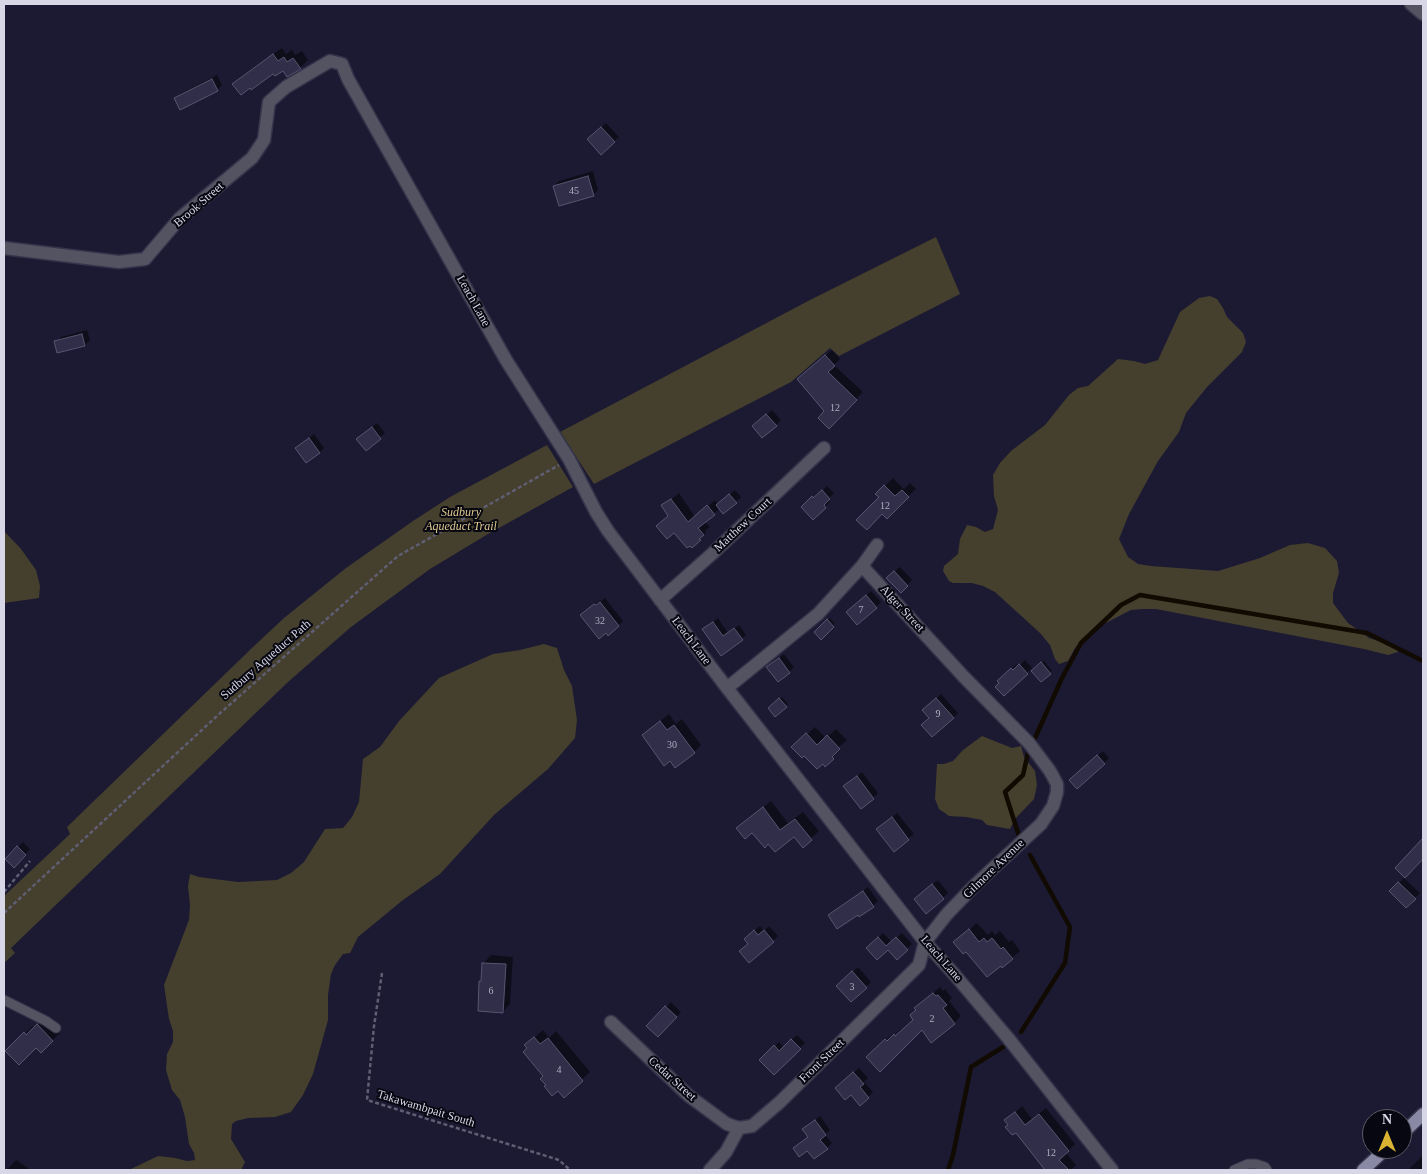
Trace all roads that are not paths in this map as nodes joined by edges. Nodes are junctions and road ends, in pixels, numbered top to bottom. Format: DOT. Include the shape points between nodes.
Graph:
graph roads {
  1 [pos="1411,4"];
  2 [pos="1423,14"];
  3 [pos="342,64"];
  4 [pos="4,248"];
  5 [pos="824,448"];
  6 [pos="877,545"];
  7 [pos="862,566"];
  8 [pos="660,600"];
  9 [pos="727,688"];
  10 [pos="1057,792"];
  11 [pos="925,942"];
  12 [pos="4,1000"];
  13 [pos="611,1022"];
  14 [pos="56,1028"];
  15 [pos="1423,1114"];
  16 [pos="1412,1124"];
  17 [pos="739,1128"];
  18 [pos="1375,1159"];
  19 [pos="710,1170"];
  20 [pos="1112,1170"];
  21 [pos="1234,1170"];
  22 [pos="1267,1170"];
  23 [pos="1363,1170"];
  1 -- 2 [label="street"];
  3 -- 4 [label="street, Brook Street" via="330,61 286,87 268,102 264,140 252,158 180,218 145,259 119,262"];
  3 -- 8 [label="street, Leach Lane" via="506,360 569,459 601,521"];
  5 -- 8 [label="street, Matthew Court"];
  6 -- 7 [label="street"];
  7 -- 9 [label="street" via="818,614"];
  7 -- 10 [label="street, Alger Street" via="1029,743 1050,771 1057,784"];
  8 -- 9 [label="street, Leach Lane"];
  9 -- 11 [label="street, Leach Lane"];
  10 -- 11 [label="street, Gilmore Avenue" via="1053,806 1041,824 970,890"];
  11 -- 17 [label="street, Front Street" via="919,965 881,1003 780,1102 752,1126"];
  11 -- 20 [label="street, Leach Lane" via="1008,1038"];
  12 -- 14 [label="lane"];
  13 -- 17 [label="street, Cedar Street" via="690,1096 727,1124"];
  15 -- 16 [label="main road"];
  17 -- 19 [label="street" via="726,1152"];
  18 -- 23 [label="main road"];
  21 -- 22 [label="lane" via="1256,1164"];
}
